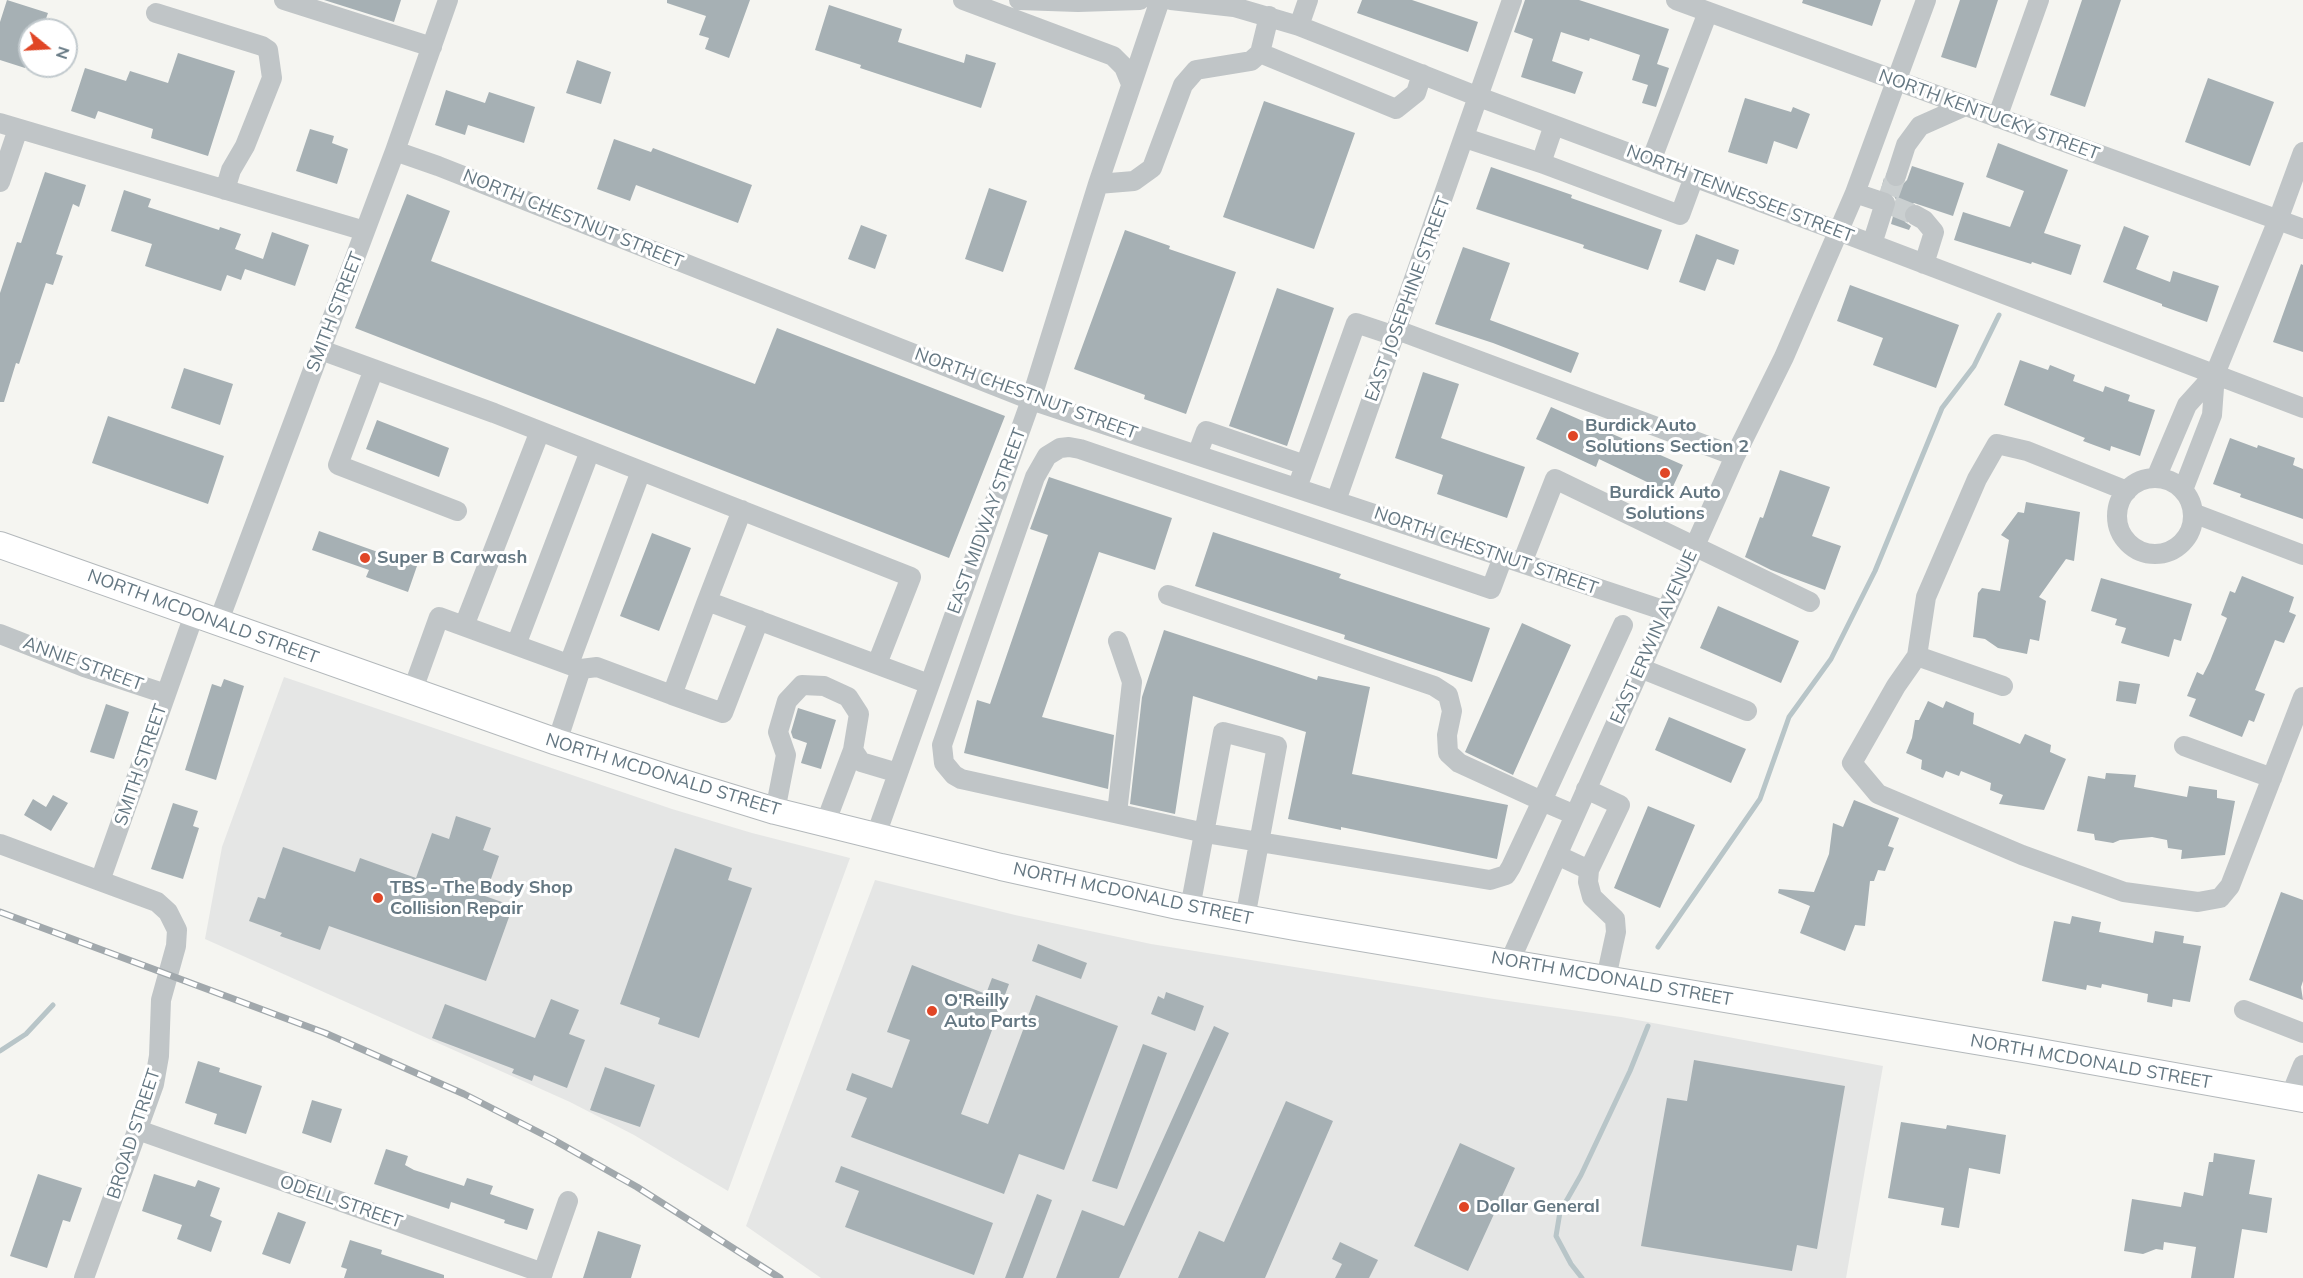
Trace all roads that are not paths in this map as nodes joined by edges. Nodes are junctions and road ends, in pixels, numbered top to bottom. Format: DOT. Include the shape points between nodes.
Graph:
graph roads {
  1 [pos="284,0"];
  2 [pos="448,0"];
  3 [pos="963,0"];
  4 [pos="1019,0"];
  5 [pos="1140,0"];
  6 [pos="1160,0"];
  7 [pos="1171,0"];
  8 [pos="1308,0"];
  9 [pos="1512,0"];
  10 [pos="1676,0"];
  11 [pos="1926,0"];
  12 [pos="2039,0"];
  13 [pos="1708,12"];
  14 [pos="156,13"];
  15 [pos="1269,16"];
  16 [pos="1299,26"];
  17 [pos="432,47"];
  18 [pos="1260,53"];
  19 [pos="1422,74"];
  20 [pos="1897,81"];
  21 [pos="1131,84"];
  22 [pos="1479,97"];
  23 [pos="1965,106"];
  24 [pos="1997,118"];
  25 [pos="1554,124"];
  26 [pos="9,126"];
  27 [pos="1877,135"];
  28 [pos="1465,138"];
  29 [pos="1906,145"];
  30 [pos="396,152"];
  31 [pos="2303,152"];
  32 [pos="1651,160"];
  33 [pos="1541,164"];
  34 [pos="1896,176"];
  35 [pos="1694,177"];
  36 [pos="0,182"];
  37 [pos="1098,184"];
  38 [pos="225,190"];
  39 [pos="1855,193"];
  40 [pos="1914,215"];
  41 [pos="2278,220"];
  42 [pos="2303,229"];
  43 [pos="365,231"];
  44 [pos="1839,231"];
  45 [pos="1872,244"];
  46 [pos="1924,264"];
  47 [pos="1396,333"];
  48 [pos="321,350"];
  49 [pos="374,369"];
  50 [pos="2215,374"];
  51 [pos="1031,400"];
  52 [pos="2303,408"];
  53 [pos="1094,420"];
  54 [pos="540,431"];
  55 [pos="590,451"];
  56 [pos="1084,451"];
  57 [pos="1263,451"];
  58 [pos="1197,455"];
  59 [pos="1735,456"];
  60 [pos="1305,465"];
  61 [pos="641,471"];
  62 [pos="1256,475"];
  63 [pos="2156,478"];
  64 [pos="1297,488"];
  65 [pos="2183,490"];
  66 [pos="2127,491"];
  67 [pos="1336,501"];
  68 [pos="742,510"];
  69 [pos="457,511"];
  70 [pos="2193,513"];
  71 [pos="0,545"];
  72 [pos="1695,548"];
  73 [pos="2303,555"];
  74 [pos="1503,557"];
  75 [pos="1522,563"];
  76 [pos="1168,595"];
  77 [pos="707,601"];
  78 [pos="1810,602"];
  79 [pos="1666,612"];
  80 [pos="194,615"];
  81 [pos="759,620"];
  82 [pos="218,623"];
  83 [pos="1623,625"];
  84 [pos="464,626"];
  85 [pos="0,634"];
  86 [pos="1118,641"];
  87 [pos="516,645"];
  88 [pos="1917,656"];
  89 [pos="877,664"];
  90 [pos="575,667"];
  91 [pos="1603,669"];
  92 [pos="1637,675"];
  93 [pos="929,684"];
  94 [pos="2003,686"];
  95 [pos="412,692"];
  96 [pos="166,694"];
  97 [pos="672,695"];
  98 [pos="2303,697"];
  99 [pos="1747,711"];
  100 [pos="557,742"];
  101 [pos="2184,746"];
  102 [pos="853,750"];
  103 [pos="898,773"];
  104 [pos="2272,778"];
  105 [pos="1586,789"];
  106 [pos="1542,801"];
  107 [pos="775,811"];
  108 [pos="1117,813"];
  109 [pos="1575,815"];
  110 [pos="825,824"];
  111 [pos="1205,833"];
  112 [pos="876,836"];
  113 [pos="1259,843"];
  114 [pos="0,844"];
  115 [pos="1557,855"];
  116 [pos="1589,870"];
  117 [pos="100,881"];
  118 [pos="1190,908"];
  119 [pos="1245,918"];
  120 [pos="1510,962"];
  121 [pos="1606,978"];
  122 [pos="2244,1010"];
  123 [pos="2303,1033"];
  124 [pos="2303,1065"];
  125 [pos="2297,1098"];
  126 [pos="138,1131"];
  127 [pos="568,1201"];
  128 [pos="542,1275"];
  129 [pos="84,1278"];
  1 -- 17 [label="street"];
  2 -- 17 [label="street, SMITH STREET"];
  3 -- 21 [label="street" via="1113,56 1124,67"];
  4 -- 5 [label="street"];
  6 -- 21 [label="street, EAST MIDWAY STREET"];
  7 -- 15 [label="street, NORTH TENNESSEE STREET" via="1234,7"];
  8 -- 16 [label="street"];
  9 -- 22 [label="street, EAST JOSEPHINE STREET"];
  10 -- 13 [label="street, NORTH KENTUCKY STREET"];
  11 -- 20 [label="street, EAST ERWIN AVENUE"];
  12 -- 24 [label="street"];
  13 -- 20 [label="street, NORTH KENTUCKY STREET"];
  13 -- 32 [label="street"];
  14 -- 38 [label="street" via="268,50 272,78"];
  15 -- 16 [label="street, NORTH TENNESSEE STREET"];
  15 -- 18 [label="street"];
  16 -- 19 [label="street, NORTH TENNESSEE STREET"];
  17 -- 30 [label="street, SMITH STREET"];
  18 -- 19 [label="street" via="1396,109 1416,93"];
  18 -- 37 [label="street" via="1251,61 1196,70 1183,86 1152,168 1134,181"];
  19 -- 22 [label="street, NORTH TENNESSEE STREET"];
  20 -- 23 [label="street, NORTH KENTUCKY STREET"];
  20 -- 27 [label="street, EAST ERWIN AVENUE"];
  21 -- 37 [label="street, EAST MIDWAY STREET"];
  22 -- 25 [label="street, NORTH TENNESSEE STREET"];
  22 -- 28 [label="street, EAST JOSEPHINE STREET"];
  23 -- 24 [label="street, NORTH KENTUCKY STREET"];
  23 -- 29 [label="street" via="1920,126"];
  24 -- 41 [label="street, NORTH KENTUCKY STREET"];
  25 -- 32 [label="street, NORTH TENNESSEE STREET"];
  25 -- 33 [label="street"];
  26 -- 36 [label="street"];
  26 -- 38 [label="street"];
  27 -- 29 [label="street"];
  27 -- 39 [label="street, EAST ERWIN AVENUE"];
  28 -- 33 [label="street"];
  28 -- 47 [label="street, EAST JOSEPHINE STREET"];
  29 -- 34 [label="street"];
  30 -- 43 [label="street, SMITH STREET"];
  30 -- 51 [label="street, NORTH CHESTNUT STREET"];
  31 -- 41 [label="street"];
  32 -- 35 [label="street, NORTH TENNESSEE STREET"];
  33 -- 35 [label="street" via="1680,215"];
  35 -- 44 [label="street, NORTH TENNESSEE STREET"];
  37 -- 51 [label="street, EAST MIDWAY STREET"];
  38 -- 43 [label="street"];
  39 -- 44 [label="street, EAST ERWIN AVENUE"];
  39 -- 45 [label="street" via="1889,202"];
  40 -- 46 [label="street" via="1934,232"];
  41 -- 42 [label="street, NORTH KENTUCKY STREET"];
  41 -- 50 [label="street"];
  43 -- 48 [label="street, SMITH STREET"];
  44 -- 45 [label="street, NORTH TENNESSEE STREET"];
  44 -- 59 [label="street, EAST ERWIN AVENUE"];
  45 -- 46 [label="street, NORTH TENNESSEE STREET"];
  46 -- 50 [label="street, NORTH TENNESSEE STREET"];
  47 -- 59 [label="street"];
  47 -- 60 [label="street" via="1356,323"];
  47 -- 67 [label="street, EAST JOSEPHINE STREET"];
  48 -- 49 [label="street"];
  48 -- 82 [label="street, SMITH STREET"];
  49 -- 54 [label="street"];
  49 -- 69 [label="street" via="338,465"];
  50 -- 52 [label="street, NORTH TENNESSEE STREET"];
  50 -- 63 [label="street" via="2187,405"];
  50 -- 65 [label="street" via="2212,415"];
  51 -- 53 [label="street, NORTH CHESTNUT STREET"];
  51 -- 93 [label="street, EAST MIDWAY STREET"];
  53 -- 56 [label="street"];
  53 -- 58 [label="street, NORTH CHESTNUT STREET"];
  54 -- 55 [label="street"];
  54 -- 84 [label="street"];
  55 -- 61 [label="street"];
  55 -- 87 [label="street"];
  56 -- 74 [label="street" via="1491,589"];
  56 -- 108 [label="street" via="1060,448 1041,464 942,745 945,763 961,779"];
  57 -- 58 [label="street" via="1206,431"];
  57 -- 60 [label="street"];
  57 -- 62 [label="street"];
  58 -- 62 [label="street, NORTH CHESTNUT STREET"];
  59 -- 72 [label="street, EAST ERWIN AVENUE"];
  60 -- 64 [label="street"];
  61 -- 68 [label="street"];
  61 -- 90 [label="street"];
  62 -- 64 [label="street, NORTH CHESTNUT STREET"];
  63 -- 65 [label="street"];
  63 -- 66 [label="street" via="2135,484"];
  64 -- 67 [label="street, NORTH CHESTNUT STREET"];
  65 -- 70 [label="street"];
  66 -- 70 [label="street" via="2120,502 2118,527 2128,543 2143,553 2168,553 2179,546 2187,537"];
  66 -- 88 [label="street" via="2027,451 1997,444 1977,479 1926,597"];
  67 -- 74 [label="street, NORTH CHESTNUT STREET"];
  68 -- 77 [label="street"];
  68 -- 89 [label="street" via="911,577"];
  70 -- 73 [label="street"];
  71 -- 80 [label="main road, NORTH MCDONALD STREET"];
  72 -- 75 [label="street" via="1555,479"];
  72 -- 78 [label="street"];
  72 -- 79 [label="street, EAST ERWIN AVENUE"];
  74 -- 75 [label="street, NORTH CHESTNUT STREET"];
  75 -- 79 [label="street, NORTH CHESTNUT STREET"];
  76 -- 106 [label="street" via="1434,686 1448,695 1451,703 1448,753 1459,763"];
  77 -- 81 [label="street"];
  77 -- 97 [label="street"];
  79 -- 92 [label="street, EAST ERWIN AVENUE"];
  80 -- 82 [label="main road, NORTH MCDONALD STREET"];
  80 -- 96 [label="street, SMITH STREET"];
  81 -- 89 [label="street"];
  81 -- 97 [label="street" via="723,713"];
  82 -- 95 [label="main road, NORTH MCDONALD STREET"];
  83 -- 91 [label="street"];
  84 -- 87 [label="street"];
  84 -- 95 [label="street" via="439,617"];
  85 -- 96 [label="street, ANNIE STREET"];
  86 -- 108 [label="street" via="1132,682"];
  87 -- 90 [label="street"];
  88 -- 94 [label="street"];
  88 -- 104 [label="street" via="1852,763 1878,794 2022,855 2124,892 2198,902 2220,898 2230,886"];
  89 -- 93 [label="street"];
  90 -- 97 [label="street" via="597,667"];
  90 -- 100 [label="street"];
  91 -- 92 [label="street"];
  91 -- 106 [label="street"];
  92 -- 99 [label="street"];
  92 -- 105 [label="street, EAST ERWIN AVENUE"];
  93 -- 103 [label="street, EAST MIDWAY STREET"];
  95 -- 100 [label="main road, NORTH MCDONALD STREET"];
  96 -- 117 [label="street, SMITH STREET"];
  98 -- 104 [label="street"];
  100 -- 107 [label="main road, NORTH MCDONALD STREET"];
  101 -- 104 [label="street"];
  102 -- 103 [label="street" via="861,762"];
  102 -- 107 [label="street" via="859,714 848,697 824,686 802,685 787,701 778,732 786,755"];
  102 -- 110 [label="street"];
  103 -- 112 [label="street, EAST MIDWAY STREET"];
  105 -- 109 [label="street, EAST ERWIN AVENUE"];
  105 -- 116 [label="street" via="1620,805"];
  106 -- 109 [label="street"];
  106 -- 113 [label="street" via="1506,875 1490,880"];
  107 -- 110 [label="main road, NORTH MCDONALD STREET"];
  108 -- 111 [label="street"];
  109 -- 115 [label="street, EAST ERWIN AVENUE"];
  110 -- 112 [label="main road, NORTH MCDONALD STREET"];
  111 -- 113 [label="street"];
  111 -- 113 [label="street" via="1223,732 1277,746"];
  111 -- 118 [label="street"];
  112 -- 118 [label="main road, NORTH MCDONALD STREET"];
  113 -- 119 [label="street"];
  114 -- 117 [label="street, BROAD STREET"];
  115 -- 116 [label="street"];
  115 -- 120 [label="street, EAST ERWIN AVENUE"];
  116 -- 121 [label="street" via="1592,897 1615,919"];
  117 -- 126 [label="street, BROAD STREET" via="164,907 176,925 177,938 161,1000 156,1076"];
  118 -- 119 [label="main road, NORTH MCDONALD STREET"];
  119 -- 120 [label="main road, NORTH MCDONALD STREET"];
  120 -- 121 [label="main road, NORTH MCDONALD STREET"];
  121 -- 125 [label="main road, NORTH MCDONALD STREET"];
  122 -- 123 [label="street"];
  124 -- 125 [label="street"];
  126 -- 128 [label="street, ODELL STREET"];
  126 -- 129 [label="street, BROAD STREET"];
  127 -- 128 [label="street"];
}
